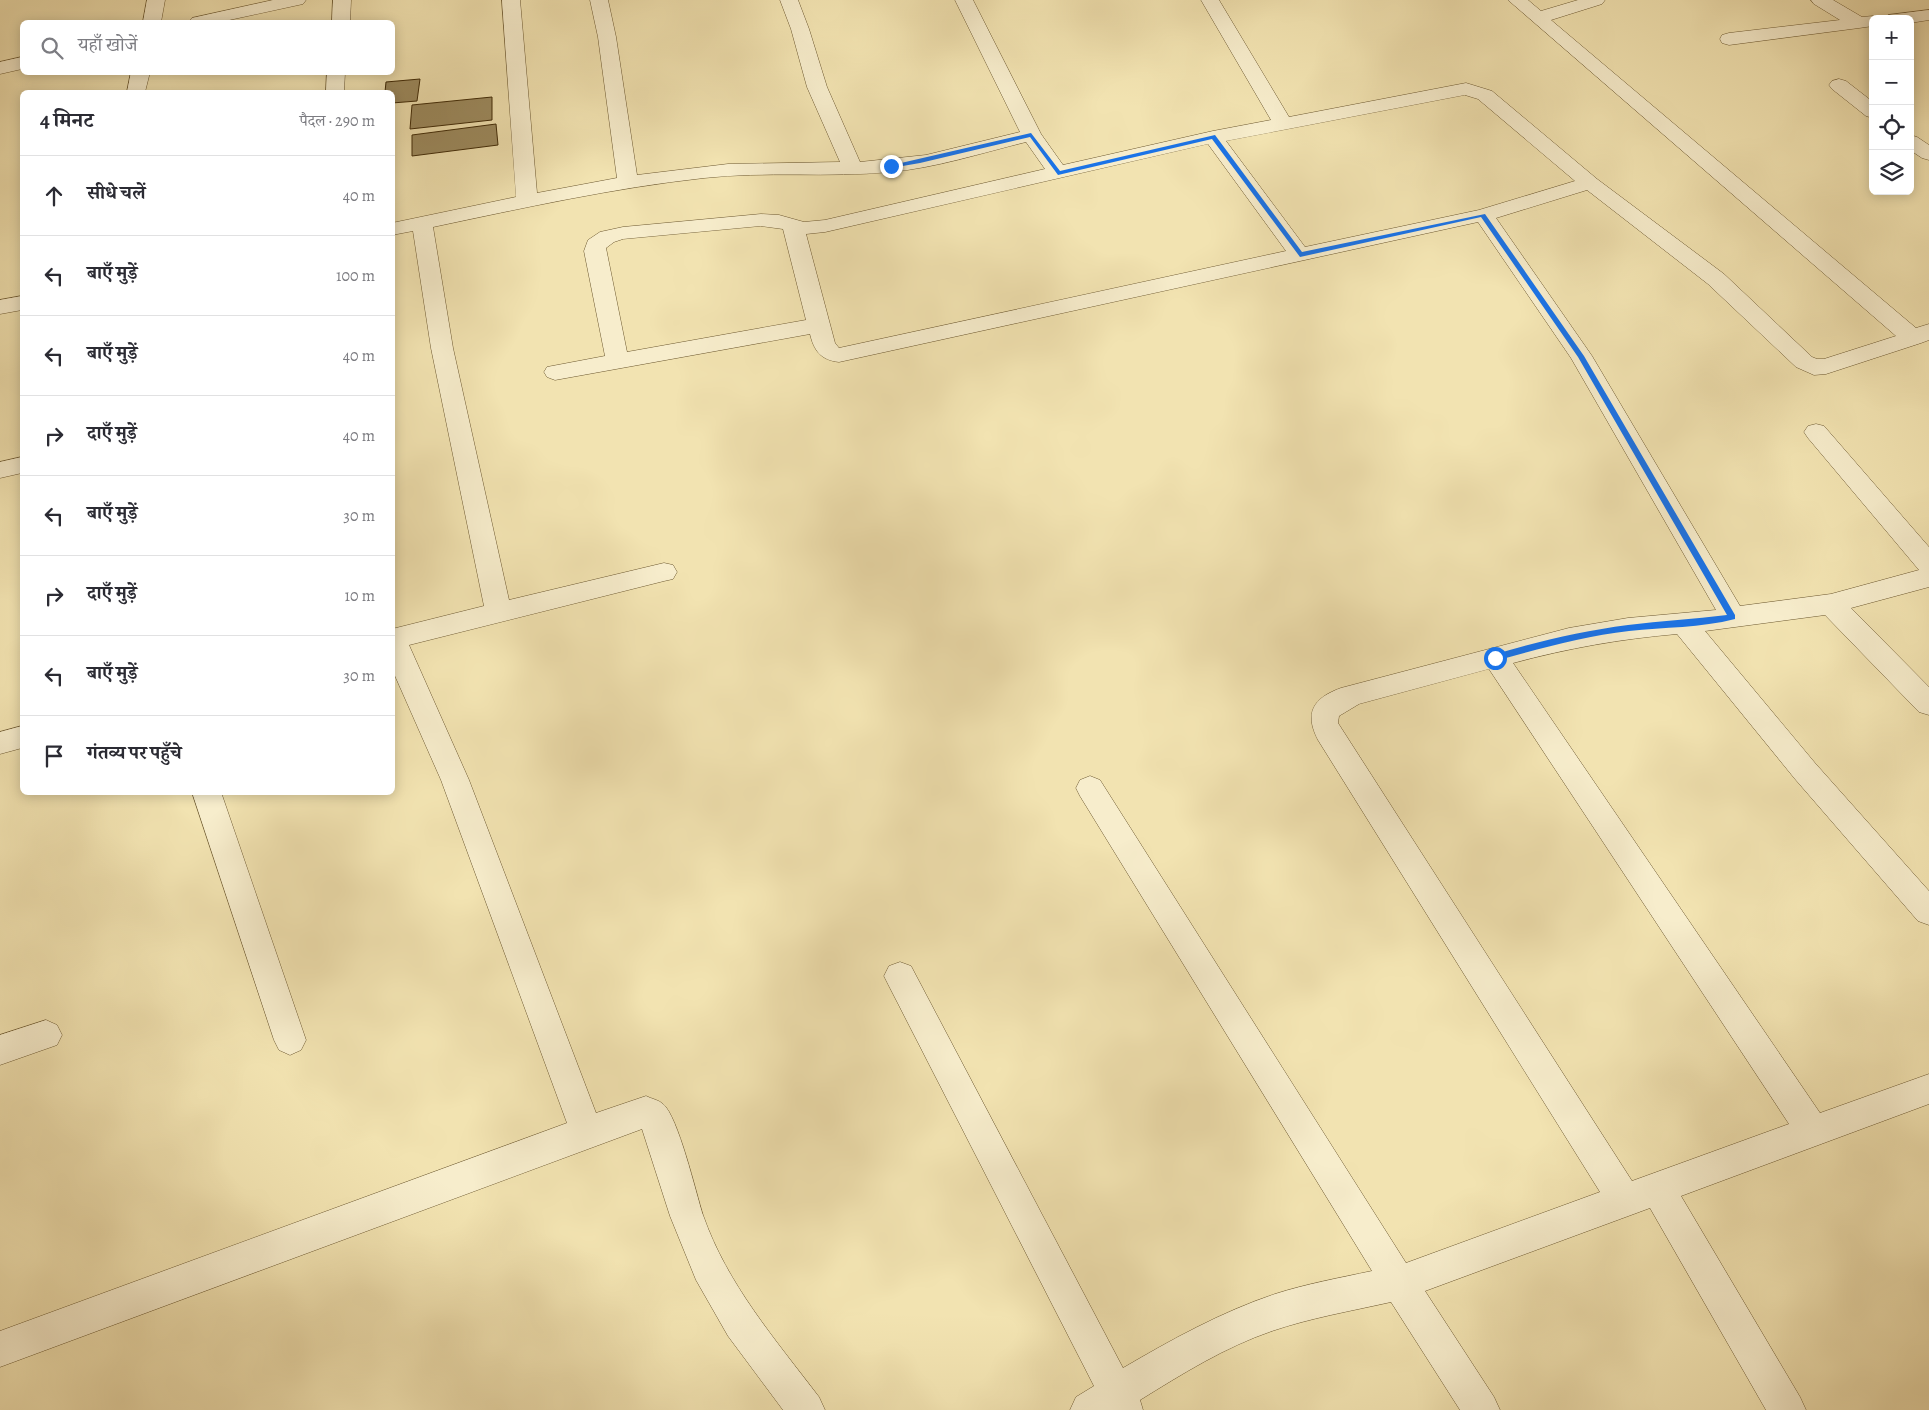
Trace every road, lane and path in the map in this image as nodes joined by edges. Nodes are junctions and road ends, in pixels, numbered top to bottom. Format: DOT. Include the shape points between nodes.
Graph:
graph roads {
  1 [pos="156,0"];
  2 [pos="297,0"];
  3 [pos="342,0"];
  4 [pos="511,0"];
  5 [pos="599,0"];
  6 [pos="789,0"];
  7 [pos="964,0"];
  8 [pos="1210,0"];
  9 [pos="1517,0"];
  10 [pos="1596,0"];
  11 [pos="1820,0"];
  12 [pos="1929,15"];
  13 [pos="1914,17"];
  14 [pos="1539,18"];
  15 [pos="152,20"];
  16 [pos="207,20"];
  17 [pos="340,20"];
  18 [pos="1866,22"];
  19 [pos="1729,39"];
  20 [pos="20,63"];
  21 [pos="0,68"];
  22 [pos="140,75"];
  23 [pos="336,75"];
  24 [pos="1839,85"];
  25 [pos="136,90"];
  26 [pos="335,90"];
  27 [pos="1869,109"];
  28 [pos="1283,124"];
  29 [pos="1031,135"];
  30 [pos="1213,137"];
  31 [pos="1914,144"];
  32 [pos="1929,154"];
  33 [pos="853,168"];
  34 [pos="1058,173"];
  35 [pos="628,182"];
  36 [pos="1590,183"];
  37 [pos="527,202"];
  38 [pos="1483,215"];
  39 [pos="422,223"];
  40 [pos="793,225"];
  41 [pos="395,228"];
  42 [pos="1300,255"];
  43 [pos="20,302"];
  44 [pos="0,307"];
  45 [pos="820,325"];
  46 [pos="1921,334"];
  47 [pos="616,361"];
  48 [pos="555,372"];
  49 [pos="1816,432"];
  50 [pos="20,465"];
  51 [pos="0,470"];
  52 [pos="1929,564"];
  53 [pos="664,572"];
  54 [pos="1929,576"];
  55 [pos="1831,604"];
  56 [pos="499,613"];
  57 [pos="1732,617"];
  58 [pos="1684,624"];
  59 [pos="395,639"];
  60 [pos="395,644"];
  61 [pos="1495,658"];
  62 [pos="1929,704"];
  63 [pos="20,738"];
  64 [pos="0,743"];
  65 [pos="1090,788"];
  66 [pos="207,795"];
  67 [pos="1929,912"];
  68 [pos="900,976"];
  69 [pos="46,1035"];
  70 [pos="290,1040"];
  71 [pos="0,1050"];
  72 [pos="1929,1089"];
  73 [pos="1813,1131"];
  74 [pos="587,1132"];
  75 [pos="1657,1188"];
  76 [pos="1624,1199"];
  77 [pos="1399,1283"];
  78 [pos="0,1349"];
  79 [pos="1111,1404"];
  80 [pos="806,1410"];
  81 [pos="1481,1410"];
  82 [pos="1787,1410"];
  1 -- 15 [label="street"];
  2 -- 16 [label="street"];
  3 -- 17 [label="street"];
  4 -- 37 [label="street"];
  5 -- 35 [label="street"];
  6 -- 33 [label="street" via="817,87"];
  7 -- 29 [label="street"];
  8 -- 28 [label="street"];
  9 -- 14 [label="street"];
  10 -- 14 [label="street"];
  11 -- 18 [label="street"];
  12 -- 13 [label="street"];
  14 -- 46 [label="street"];
  18 -- 19 [label="street"];
  20 -- 21 [label="street"];
  22 -- 25 [label="street"];
  23 -- 26 [label="street"];
  24 -- 27 [label="street"];
  28 -- 30 [label="street"];
  28 -- 36 [label="street" via="1458,89 1473,90 1485,95"];
  29 -- 33 [label="street" via="920,161"];
  29 -- 34 [label="street"];
  30 -- 34 [label="street"];
  30 -- 42 [label="street"];
  31 -- 32 [label="street"];
  33 -- 35 [label="street" via="739,169"];
  34 -- 40 [label="street" via="825,226 803,228"];
  35 -- 37 [label="street"];
  36 -- 38 [label="street"];
  36 -- 46 [label="street" via="1716,279 1799,358 1814,367 1826,366"];
  37 -- 39 [label="street"];
  38 -- 42 [label="street"];
  38 -- 57 [label="street" via="1581,356"];
  39 -- 41 [label="street"];
  39 -- 56 [label="street" via="442,348"];
  40 -- 45 [label="street"];
  40 -- 47 [label="street" via="762,220 622,234 601,240 595,251"];
  42 -- 45 [label="street" via="838,355 824,346"];
  43 -- 44 [label="street"];
  45 -- 47 [label="street"];
  47 -- 48 [label="street"];
  49 -- 52 [label="street"];
  50 -- 51 [label="street"];
  53 -- 56 [label="street"];
  54 -- 55 [label="street"];
  55 -- 57 [label="street"];
  55 -- 62 [label="street"];
  56 -- 59 [label="street"];
  57 -- 58 [label="street"];
  58 -- 61 [label="street" via="1628,628 1569,638"];
  58 -- 67 [label="street" via="1804,771"];
  60 -- 74 [label="street" via="455,780"];
  61 -- 73 [label="street"];
  61 -- 76 [label="street" via="1346,697 1327,710 1324,720 1328,732"];
  63 -- 64 [label="street"];
  65 -- 77 [label="street"];
  66 -- 70 [label="street"];
  68 -- 79 [label="street"];
  69 -- 71 [label="street"];
  72 -- 73 [label="street"];
  73 -- 75 [label="street"];
  74 -- 78 [label="street"];
  74 -- 80 [label="street" via="646,1112 652,1116 659,1127 692,1232 708,1268 735,1315"];
  75 -- 76 [label="street"];
  75 -- 82 [label="street"];
  76 -- 77 [label="street"];
  77 -- 79 [label="street" via="1312,1302 1257,1319 1142,1377"];
  77 -- 81 [label="street"];
}
